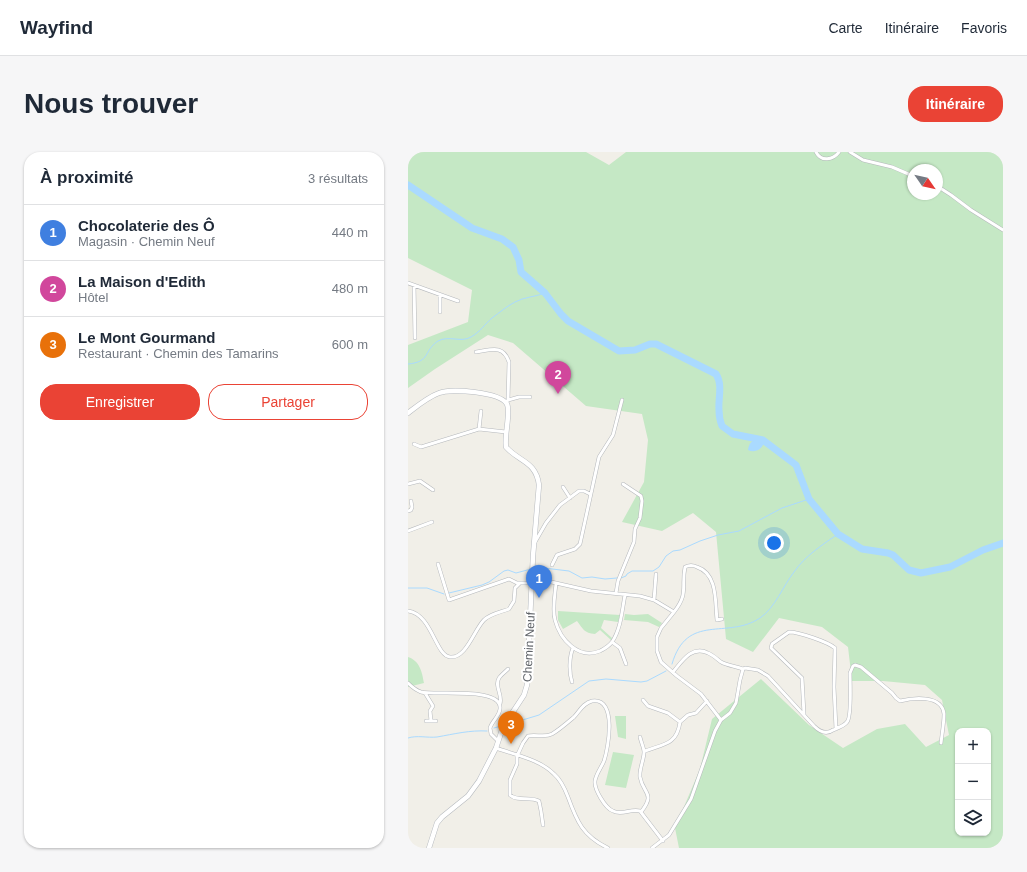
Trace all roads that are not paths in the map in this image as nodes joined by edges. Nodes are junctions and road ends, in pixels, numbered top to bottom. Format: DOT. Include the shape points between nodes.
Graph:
graph roads {
  1 [pos="816,152"];
  2 [pos="839,152"];
  3 [pos="850,152"];
  4 [pos="907,173"];
  5 [pos="943,190"];
  6 [pos="1003,230"];
  7 [pos="408,283"];
  8 [pos="414,285"];
  9 [pos="440,295"];
  10 [pos="458,301"];
  11 [pos="440,312"];
  12 [pos="415,338"];
  13 [pos="476,352"];
  14 [pos="530,397"];
  15 [pos="622,400"];
  16 [pos="507,401"];
  17 [pos="481,411"];
  18 [pos="408,413"];
  19 [pos="479,429"];
  20 [pos="506,432"];
  21 [pos="414,444"];
  22 [pos="408,484"];
  23 [pos="624,484"];
  24 [pos="563,486"];
  25 [pos="433,490"];
  26 [pos="590,494"];
  27 [pos="570,498"];
  28 [pos="411,501"];
  29 [pos="408,511"];
  30 [pos="432,522"];
  31 [pos="408,531"];
  32 [pos="535,543"];
  33 [pos="438,564"];
  34 [pos="552,565"];
  35 [pos="656,574"];
  36 [pos="532,582"];
  37 [pos="520,583"];
  38 [pos="556,583"];
  39 [pos="616,594"];
  40 [pos="625,595"];
  41 [pos="654,600"];
  42 [pos="408,611"];
  43 [pos="674,612"];
  44 [pos="722,619"];
  45 [pos="612,642"];
  46 [pos="573,648"];
  47 [pos="626,664"];
  48 [pos="508,669"];
  49 [pos="743,669"];
  50 [pos="673,672"];
  51 [pos="572,682"];
  52 [pos="408,683"];
  53 [pos="424,693"];
  54 [pos="643,700"];
  55 [pos="707,701"];
  56 [pos="500,704"];
  57 [pos="804,714"];
  58 [pos="721,720"];
  59 [pos="426,721"];
  60 [pos="431,721"];
  61 [pos="436,721"];
  62 [pos="680,722"];
  63 [pos="836,729"];
  64 [pos="640,737"];
  65 [pos="498,741"];
  66 [pos="941,743"];
  67 [pos="496,748"];
  68 [pos="645,750"];
  69 [pos="517,756"];
  70 [pos="641,812"];
  71 [pos="543,825"];
  72 [pos="663,841"];
  73 [pos="429,848"];
  74 [pos="608,848"];
  75 [pos="652,848"];
  1 -- 2 [label="street" via="821,158 829,159 834,158"];
  3 -- 4 [label="street" via="862,160"];
  5 -- 6 [label="street"];
  7 -- 8 [label="street"];
  8 -- 9 [label="street"];
  8 -- 12 [label="street"];
  9 -- 10 [label="street"];
  9 -- 11 [label="street"];
  13 -- 16 [label="street" via="498,349 506,355 509,362"];
  14 -- 16 [label="street"];
  15 -- 26 [label="street" via="613,435 599,457"];
  16 -- 18 [label="street" via="491,395 445,391 433,395"];
  16 -- 20 [label="street"];
  17 -- 19 [label="street"];
  19 -- 20 [label="street"];
  19 -- 21 [label="street" via="421,446"];
  20 -- 32 [label="street, Chemin Neuf" via="506,447 534,468 538,478"];
  22 -- 25 [label="street" via="420,481"];
  23 -- 39 [label="street" via="641,496 642,501 634,542 618,580"];
  24 -- 27 [label="street"];
  26 -- 27 [label="street" via="582,490"];
  26 -- 34 [label="street" via="578,546 557,555"];
  27 -- 32 [label="street" via="557,508"];
  28 -- 29 [label="street" via="412,508"];
  30 -- 31 [label="street"];
  32 -- 36 [label="street, Chemin Neuf"];
  33 -- 37 [label="street" via="449,600 509,579"];
  35 -- 41 [label="street"];
  36 -- 37 [label="street"];
  36 -- 38 [label="street"];
  36 -- 65 [label="street, Chemin Neuf" via="527,685"];
  37 -- 42 [label="street" via="515,588 514,601 509,609 484,621 462,654 456,657 446,656 428,626 418,615"];
  38 -- 39 [label="street"];
  38 -- 46 [label="street" via="555,620 563,638"];
  39 -- 40 [label="street"];
  40 -- 41 [label="street"];
  40 -- 45 [label="street" via="620,621"];
  41 -- 43 [label="street"];
  43 -- 44 [label="street" via="684,595 685,566 696,566 708,574 712,581 716,620"];
  43 -- 50 [label="street" via="657,637 657,651 661,662"];
  45 -- 46 [label="street" via="596,653 582,653"];
  45 -- 47 [label="street" via="620,648"];
  46 -- 51 [label="street" via="570,676"];
  48 -- 56 [label="street" via="498,681"];
  49 -- 50 [label="street" via="697,650 686,657"];
  49 -- 57 [label="street" via="758,670 768,676"];
  49 -- 58 [label="street" via="736,703 730,713"];
  50 -- 55 [label="street"];
  52 -- 53 [label="street"];
  53 -- 56 [label="street" via="475,693 496,699"];
  53 -- 60 [label="street" via="433,706 430,711"];
  54 -- 62 [label="street" via="648,706 668,713"];
  55 -- 58 [label="street"];
  55 -- 62 [label="street" via="696,713 688,715"];
  56 -- 65 [label="street" via="499,713 490,728 491,734"];
  57 -- 63 [label="street" via="822,732"];
  57 -- 63 [label="street" via="802,678 770,648 789,632 835,648"];
  58 -- 72 [label="street" via="691,799 676,826"];
  59 -- 60 [label="street"];
  60 -- 61 [label="street"];
  62 -- 68 [label="street" via="679,731 669,743"];
  63 -- 66 [label="street" via="847,722 850,716 850,673 855,665 900,700 925,698 938,704 944,714"];
  64 -- 68 [label="street"];
  65 -- 67 [label="street, Chemin Neuf"];
  67 -- 69 [label="street"];
  67 -- 73 [label="street, Chemin Neuf" via="468,796 437,823"];
  68 -- 70 [label="street" via="640,778 648,797 646,807"];
  69 -- 70 [label="street" via="528,736 553,734 587,703 597,702 607,711 610,731 595,786 604,804 613,811"];
  69 -- 71 [label="street" via="517,764 510,780 510,795 539,801"];
  69 -- 74 [label="street" via="547,767 556,775 562,782 581,828 594,841"];
  70 -- 72 [label="street"];
  72 -- 75 [label="street"];
}
